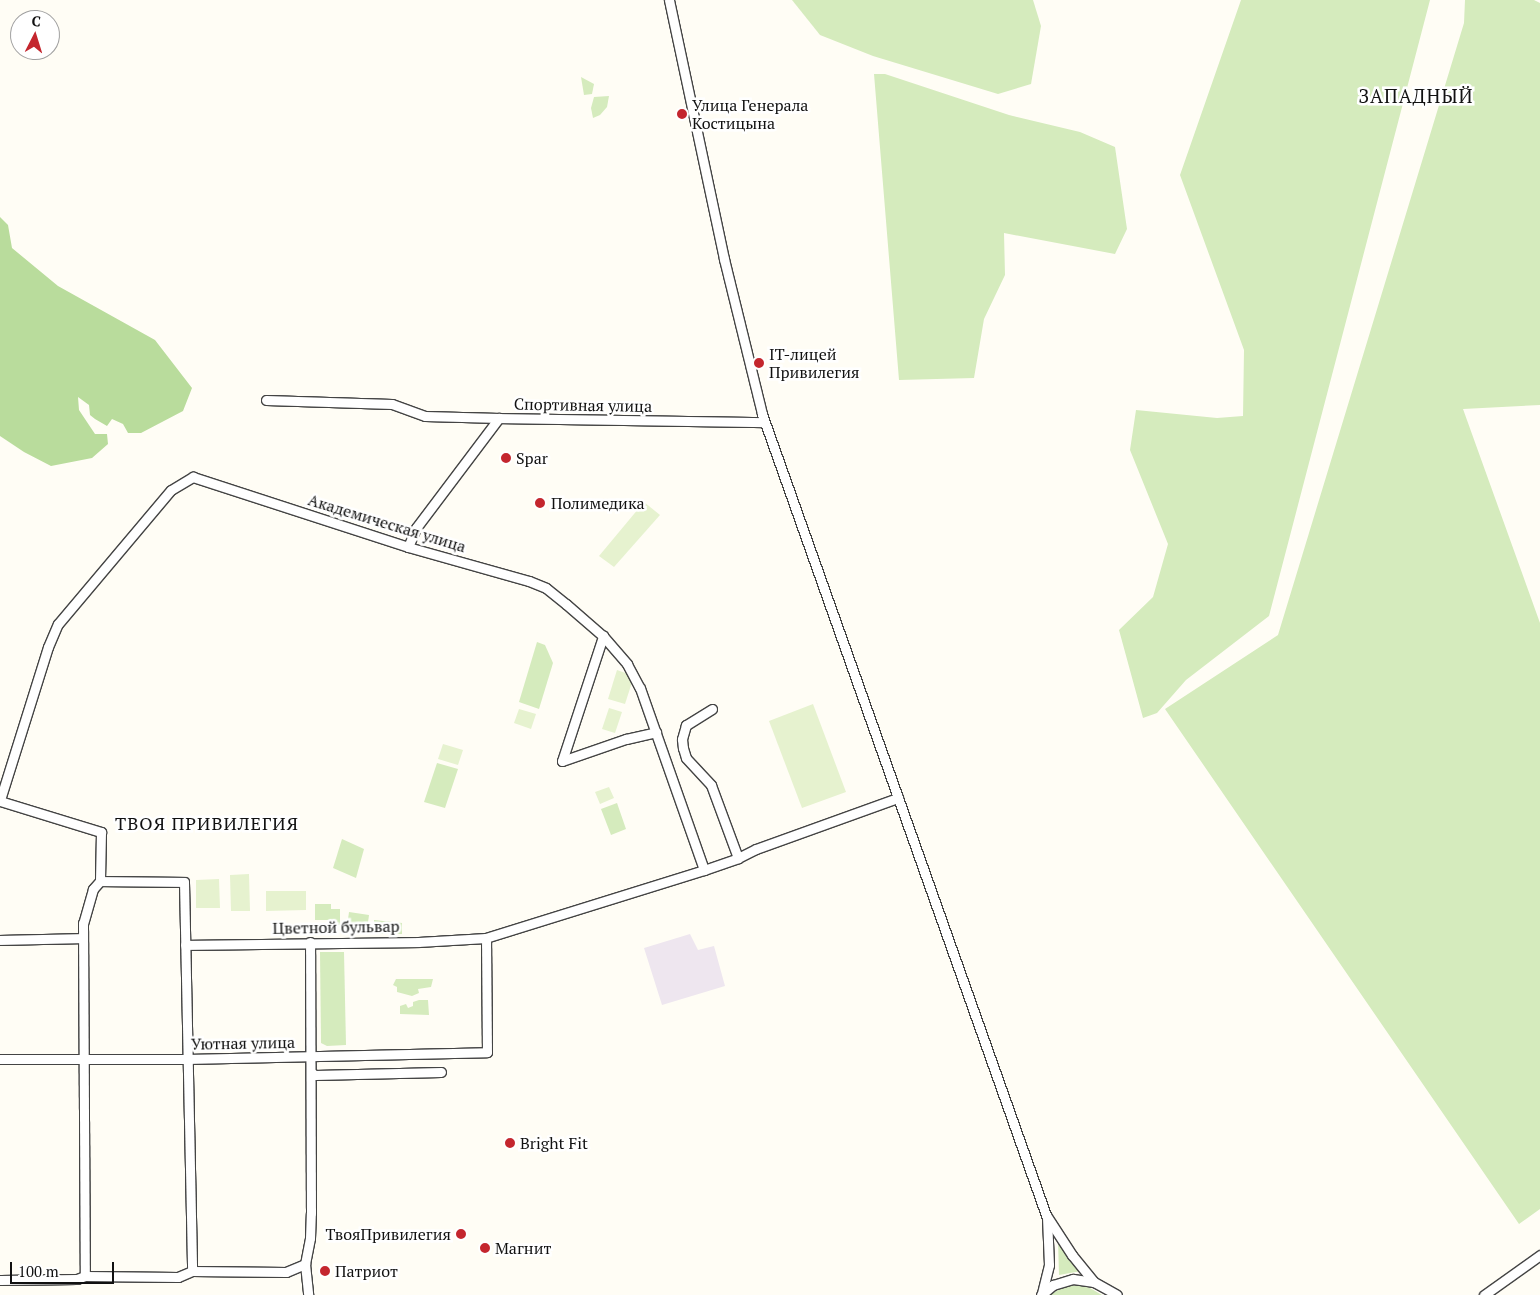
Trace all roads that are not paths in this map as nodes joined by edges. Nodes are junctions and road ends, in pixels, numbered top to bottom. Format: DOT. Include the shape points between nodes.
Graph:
graph roads {
  1 [pos="669,0"];
  2 [pos="266,400"];
  3 [pos="499,418"];
  4 [pos="764,422"];
  5 [pos="408,547"];
  6 [pos="603,636"];
  7 [pos="712,709"];
  8 [pos="656,732"];
  9 [pos="898,798"];
  10 [pos="0,801"];
  11 [pos="738,858"];
  12 [pos="704,870"];
  13 [pos="100,881"];
  14 [pos="82,938"];
  15 [pos="486,938"];
  16 [pos="0,940"];
  17 [pos="310,942"];
  18 [pos="185,945"];
  19 [pos="312,1056"];
  20 [pos="83,1058"];
  21 [pos="0,1059"];
  22 [pos="186,1059"];
  23 [pos="311,1072"];
  24 [pos="441,1072"];
  25 [pos="1046,1215"];
  26 [pos="1540,1255"];
  27 [pos="305,1264"];
  28 [pos="192,1272"];
  29 [pos="85,1276"];
  30 [pos="0,1280"];
  31 [pos="1094,1282"];
  32 [pos="1109,1292"];
  33 [pos="1041,1294"];
  34 [pos="308,1295"];
  35 [pos="1117,1295"];
  36 [pos="1484,1295"];
  1 -- 4 [label="street" via="724,259"];
  2 -- 3 [label="street" via="392,404 425,416"];
  3 -- 4 [label="street, Спортивная улица"];
  3 -- 5 [label="street, Спортивная улица" via="416,528"];
  4 -- 9 [label="street"];
  5 -- 6 [label="street, Академическая улица" via="537,584"];
  5 -- 10 [label="street, Академическая улица" via="193,477 171,490 58,624"];
  6 -- 8 [label="street, Академическая улица" via="628,664"];
  6 -- 8 [label="street" via="562,761"];
  7 -- 11 [label="street" via="686,725 683,748 686,758 711,785"];
  8 -- 12 [label="street, Академическая улица"];
  9 -- 11 [label="street, Цветной бульвар"];
  9 -- 25 [label="street"];
  10 -- 13 [label="street" via="101,832"];
  11 -- 12 [label="street, Цветной бульвар"];
  12 -- 15 [label="street, Цветной бульвар"];
  13 -- 14 [label="street" via="82,923"];
  13 -- 18 [label="street" via="184,882"];
  14 -- 16 [label="street"];
  14 -- 20 [label="street"];
  15 -- 17 [label="street, Цветной бульвар"];
  15 -- 19 [label="street, Уютная улица" via="488,1052"];
  17 -- 18 [label="street, Цветной бульвар"];
  17 -- 19 [label="street"];
  18 -- 22 [label="street"];
  19 -- 22 [label="street, Уютная улица"];
  19 -- 23 [label="street"];
  20 -- 21 [label="street, Уютная улица"];
  20 -- 22 [label="street, Уютная улица"];
  20 -- 29 [label="street"];
  22 -- 28 [label="street"];
  23 -- 24 [label="street"];
  23 -- 27 [label="street" via="312,1213"];
  25 -- 31 [label="street"];
  25 -- 33 [label="street" via="1049,1265"];
  26 -- 36 [label="street"];
  27 -- 28 [label="street" via="286,1272"];
  27 -- 34 [label="street"];
  28 -- 29 [label="street" via="178,1277"];
  29 -- 30 [label="street" via="77,1279"];
  31 -- 32 [label="street"];
  31 -- 33 [label="street" via="1066,1280"];
  32 -- 35 [label="street"];
}
